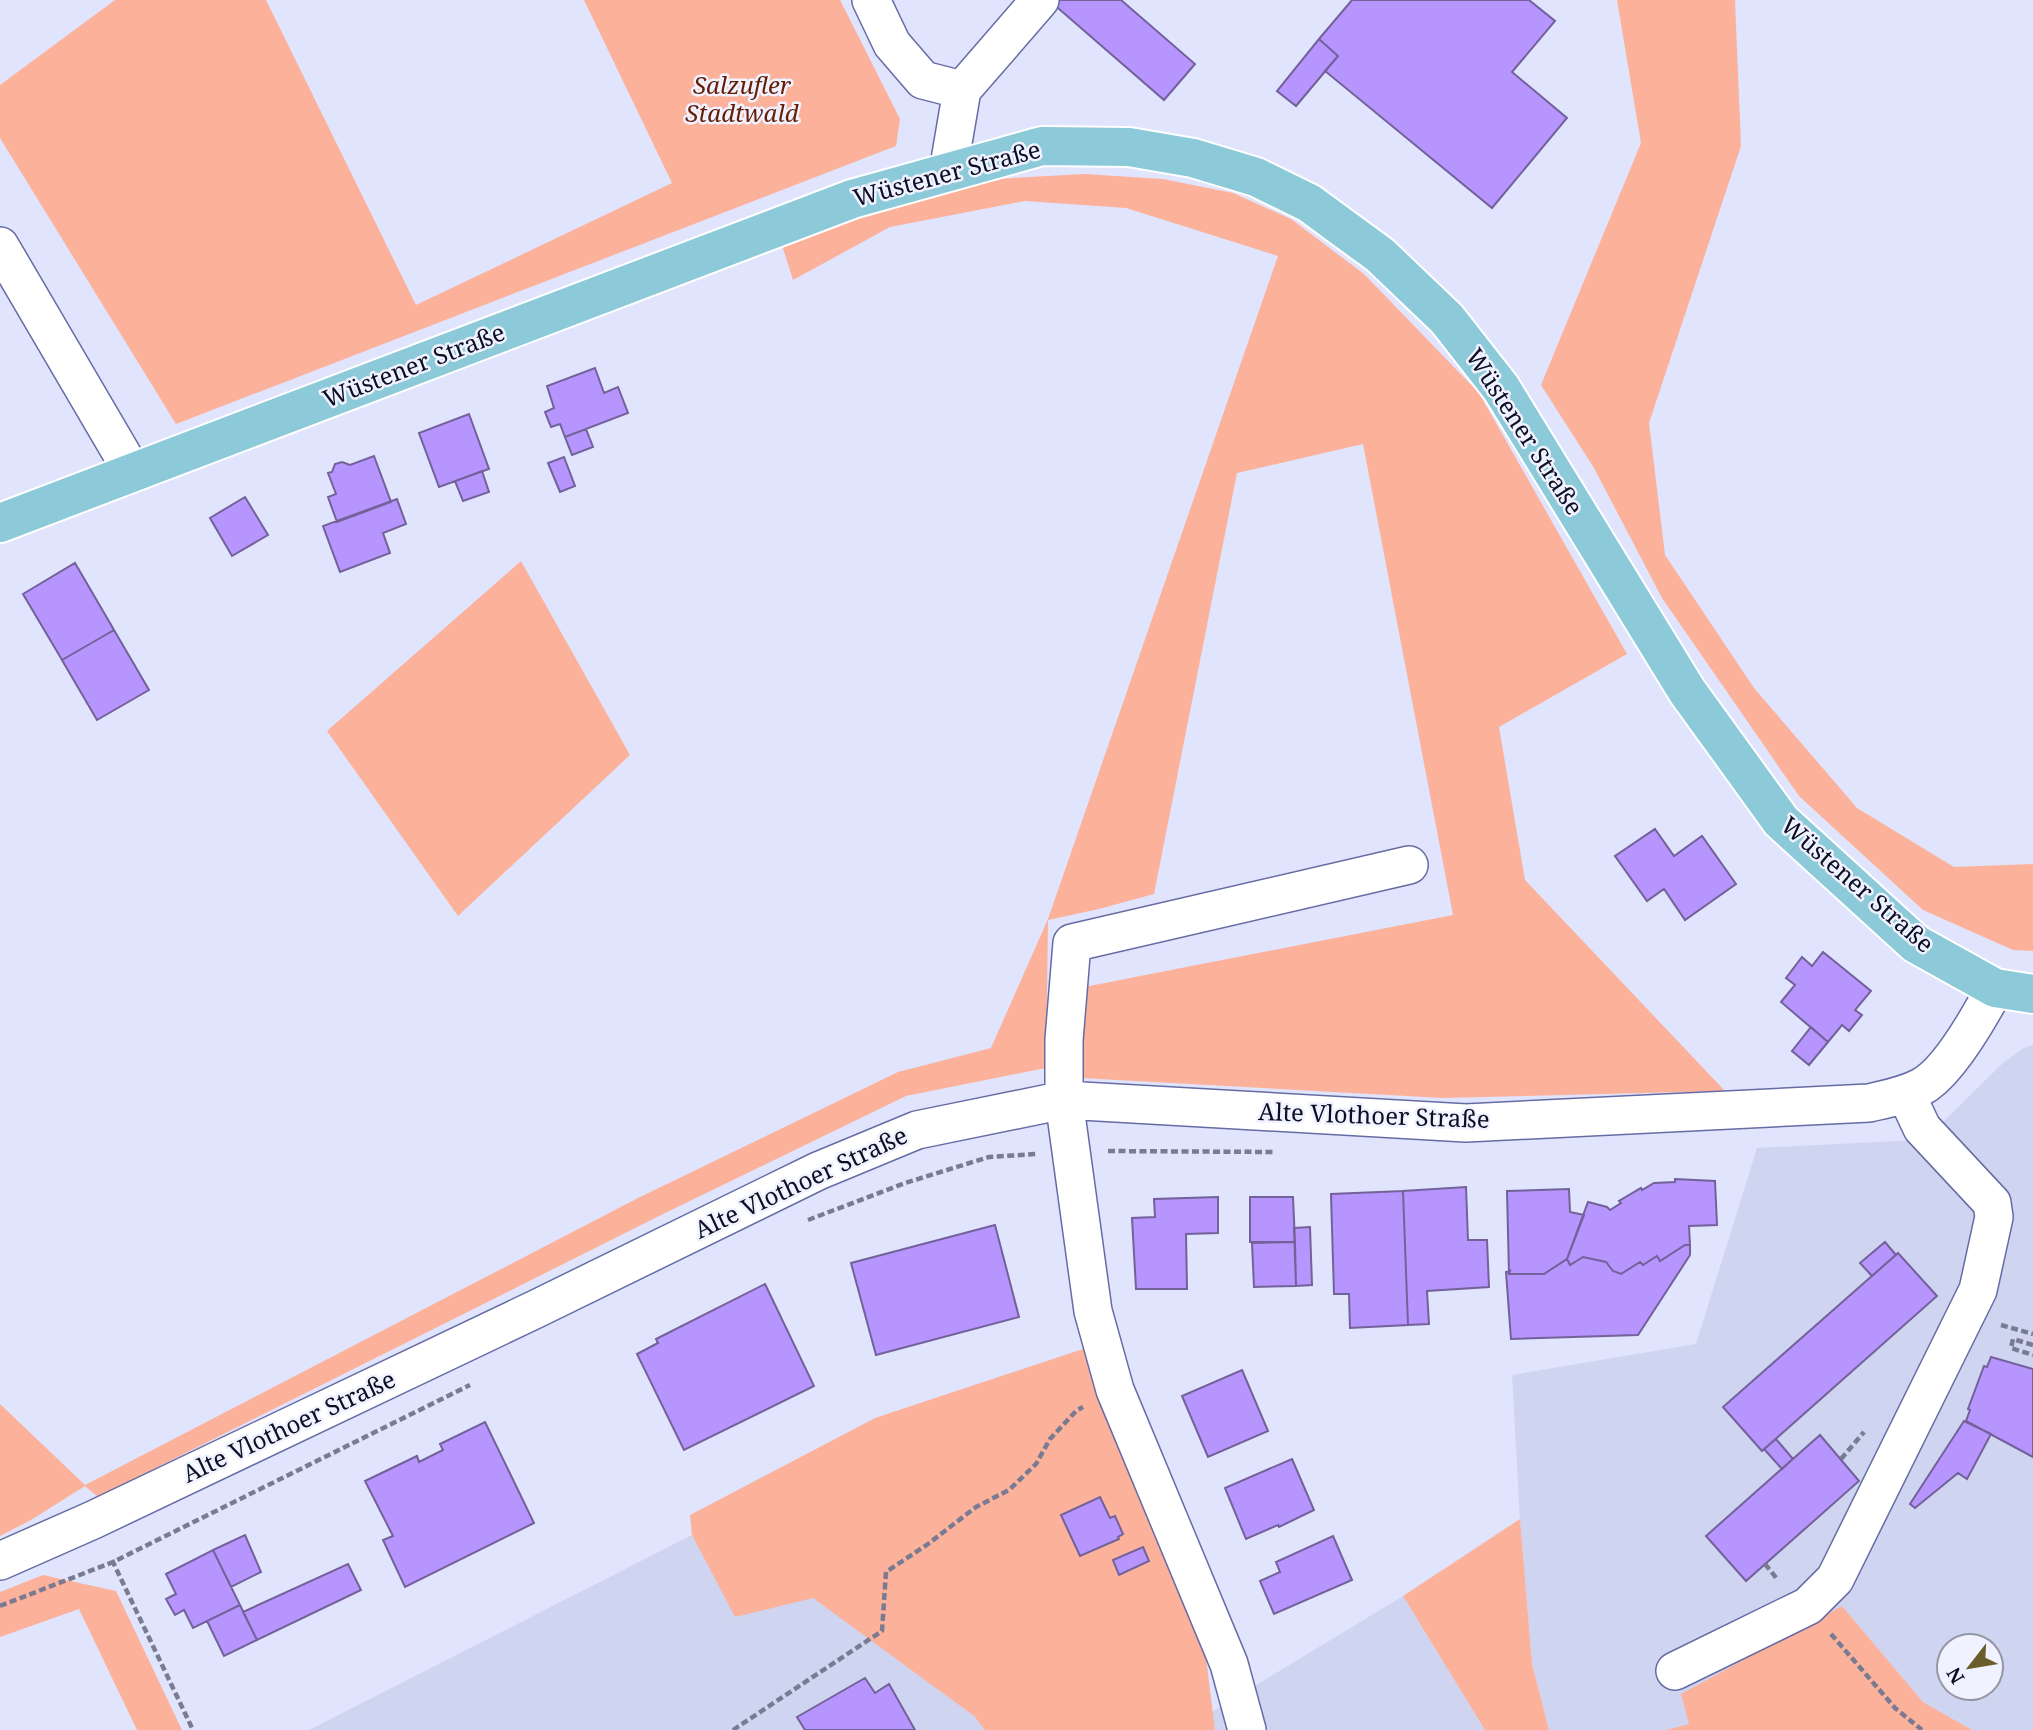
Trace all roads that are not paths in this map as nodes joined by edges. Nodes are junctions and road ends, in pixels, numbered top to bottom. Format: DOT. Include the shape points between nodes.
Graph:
graph roads {
  1 [pos="871,0"];
  2 [pos="1040,0"];
  3 [pos="962,90"];
  4 [pos="947,172"];
  5 [pos="0,246"];
  6 [pos="133,473"];
  7 [pos="0,523"];
  8 [pos="1409,865"];
  9 [pos="1994,988"];
  10 [pos="2033,994"];
  11 [pos="1906,1094"];
  12 [pos="1064,1100"];
  13 [pos="0,1561"];
  14 [pos="1675,1671"];
  15 [pos="1247,1730"];
  1 -- 3 [label="street" via="892,44 923,80"];
  2 -- 3 [label="street"];
  3 -- 4 [label="street"];
  4 -- 6 [label="main road, Wüstener Straße" via="852,199"];
  4 -- 9 [label="main road, Wüstener Straße" via="1042,146 1129,147 1193,158 1256,177 1309,203 1380,255 1447,319 1501,388 1687,691 1781,821 1916,944"];
  5 -- 6 [label="street"];
  6 -- 7 [label="main road, Wüstener Straße"];
  8 -- 12 [label="street" via="1072,943"];
  9 -- 10 [label="main road, Wüstener Straße"];
  9 -- 11 [label="street, Alte Vlothoer Straße" via="1940,1074"];
  11 -- 12 [label="street, Alte Vlothoer Straße" via="1868,1103 1466,1123"];
  11 -- 14 [label="street" via="1922,1128 1992,1203 1994,1217 1983,1275 1835,1578 1808,1605"];
  12 -- 13 [label="street, Alte Vlothoer Straße" via="917,1130 818,1171"];
  12 -- 15 [label="street" via="1093,1311 1115,1390 1229,1664"];
}
